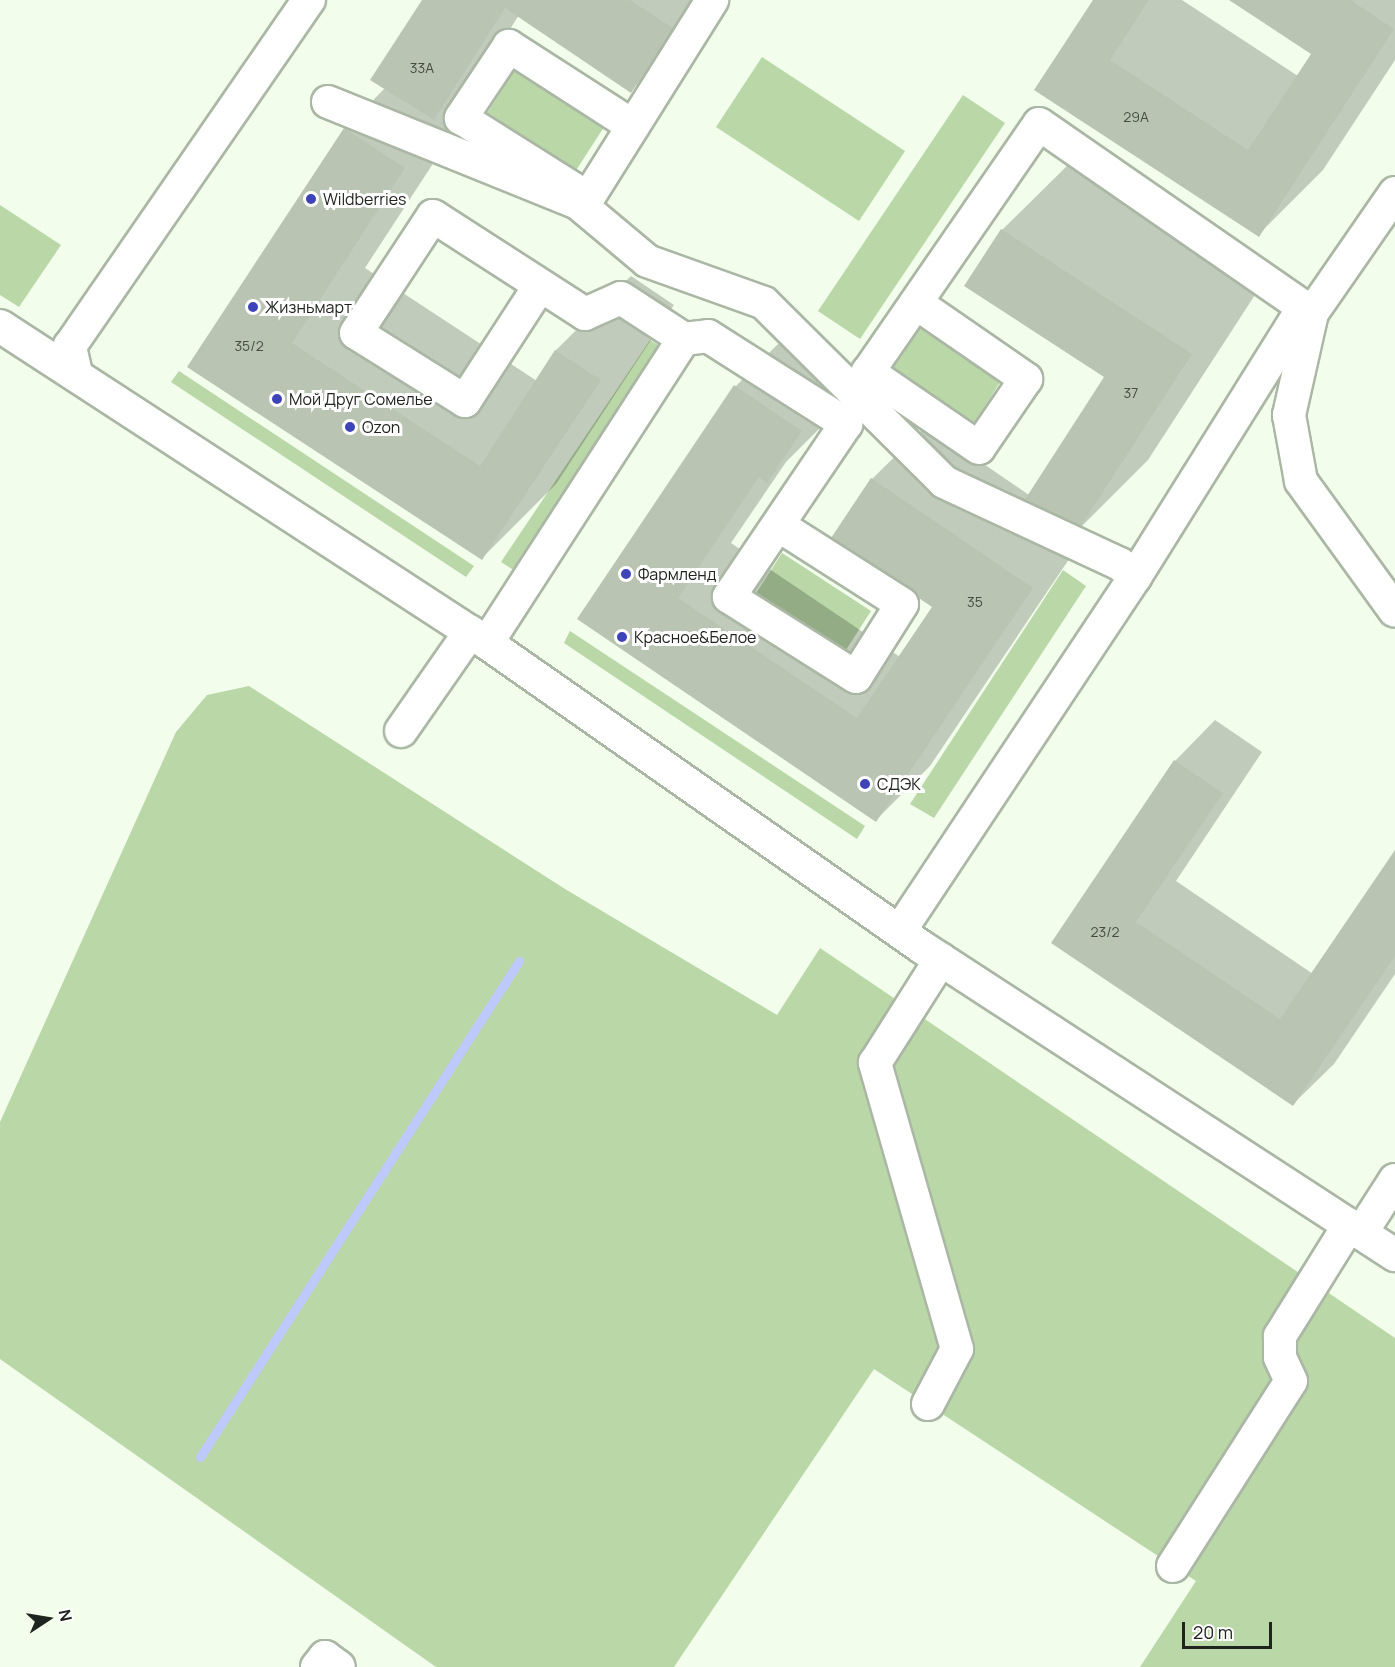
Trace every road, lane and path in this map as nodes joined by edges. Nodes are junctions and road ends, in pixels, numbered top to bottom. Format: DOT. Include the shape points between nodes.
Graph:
graph roads {
  1 [pos="712,0"];
  2 [pos="305,2"];
  3 [pos="328,102"];
  4 [pos="633,126"];
  5 [pos="1395,193"];
  6 [pos="539,287"];
  7 [pos="916,303"];
  8 [pos="1308,310"];
  9 [pos="0,326"];
  10 [pos="684,339"];
  11 [pos="76,373"];
  12 [pos="778,525"];
  13 [pos="1135,578"];
  14 [pos="1395,611"];
  15 [pos="479,638"];
  16 [pos="401,731"];
  17 [pos="901,929"];
  18 [pos="941,959"];
  19 [pos="1395,1180"];
  20 [pos="1355,1229"];
  21 [pos="1395,1255"];
  22 [pos="928,1404"];
  23 [pos="1173,1566"];
  24 [pos="317,1667"];
  25 [pos="339,1667"];
  1 -- 4 [label="street"];
  2 -- 11 [label="street" via="70,346"];
  3 -- 13 [label="street" via="578,202 646,261 764,303 944,482 1120,564"];
  4 -- 4 [label="street" via="588,198 460,118 509,46"];
  5 -- 8 [label="street"];
  6 -- 6 [label="street" via="465,401 356,333 433,216"];
  6 -- 10 [label="street" via="585,314 621,298"];
  7 -- 7 [label="street" via="1026,379 979,448 868,372"];
  7 -- 8 [label="street" via="1039,124"];
  8 -- 13 [label="street"];
  8 -- 14 [label="street" via="1289,415 1301,481"];
  9 -- 11 [label="street"];
  10 -- 12 [label="street" via="708,336 846,424"];
  10 -- 15 [label="street"];
  11 -- 15 [label="street"];
  12 -- 12 [label="street" via="729,597 856,677 902,604"];
  13 -- 17 [label="street"];
  15 -- 16 [label="street"];
  15 -- 17 [label="street"];
  17 -- 18 [label="street"];
  18 -- 20 [label="street"];
  18 -- 22 [label="street" via="875,1063 957,1349"];
  19 -- 20 [label="street"];
  20 -- 21 [label="street"];
  20 -- 23 [label="street" via="1280,1336 1280,1357 1291,1381"];
  24 -- 25 [label="street" via="325,1657"];
}
